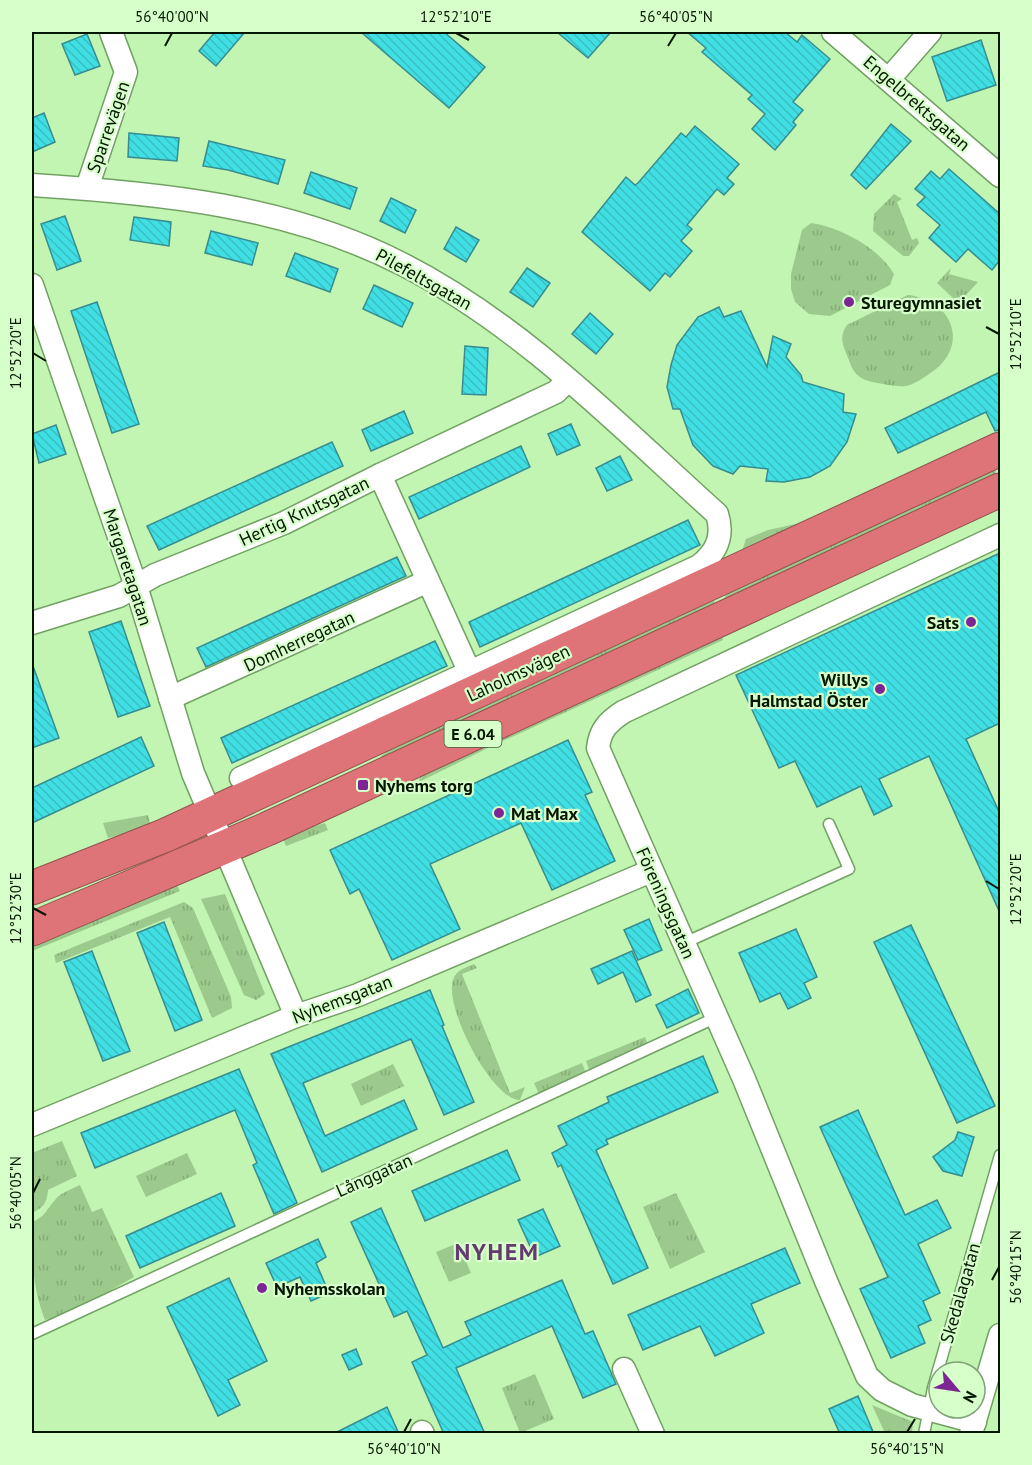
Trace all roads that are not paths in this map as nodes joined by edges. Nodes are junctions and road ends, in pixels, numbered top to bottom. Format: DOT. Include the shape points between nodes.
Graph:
graph roads {
  1 [pos="111,32"];
  2 [pos="833,32"];
  3 [pos="930,32"];
  4 [pos="889,79"];
  5 [pos="1000,176"];
  6 [pos="32,185"];
  7 [pos="87,188"];
  8 [pos="32,285"];
  9 [pos="567,381"];
  10 [pos="1000,449"];
  11 [pos="380,475"];
  12 [pos="1000,490"];
  13 [pos="1000,535"];
  14 [pos="718,545"];
  15 [pos="426,582"];
  16 [pos="136,586"];
  17 [pos="32,623"];
  18 [pos="470,673"];
  19 [pos="170,698"];
  20 [pos="340,743"];
  21 [pos="241,778"];
  22 [pos="210,814"];
  23 [pos="829,824"];
  24 [pos="224,849"];
  25 [pos="651,871"];
  26 [pos="32,888"];
  27 [pos="32,929"];
  28 [pos="684,943"];
  29 [pos="296,1016"];
  30 [pos="717,1017"];
  31 [pos="32,1125"];
  32 [pos="1000,1156"];
  33 [pos="32,1334"];
  34 [pos="1000,1335"];
  35 [pos="942,1360"];
  36 [pos="624,1368"];
  37 [pos="927,1411"];
  38 [pos="951,1420"];
  39 [pos="973,1428"];
  40 [pos="653,1434"];
  41 [pos="924,1434"];
  1 -- 7 [label="street, Sparrevägen" via="126,72"];
  2 -- 4 [label="street, Engelbrektsgatan"];
  3 -- 4 [label="street"];
  4 -- 5 [label="street, Engelbrektsgatan"];
  6 -- 7 [label="street, Pilefeltsgatan"];
  7 -- 9 [label="street, Pilefeltsgatan" via="182,197 236,207 359,244 462,298 517,337"];
  8 -- 16 [label="street, Margaretagatan"];
  9 -- 11 [label="street, Hertig Knutsgatan" via="556,392"];
  9 -- 14 [label="street, Pilefeltsgatan" via="717,514 722,529"];
  10 -- 20 [label="highway, Laholmsvägen / E 6.04"];
  11 -- 15 [label="street"];
  11 -- 16 [label="street, Hertig Knutsgatan" via="284,523 155,574"];
  12 -- 24 [label="highway, Laholmsvägen / E 6.04"];
  13 -- 25 [label="street, Föreningsgatan" via="623,712 605,725 598,748"];
  14 -- 18 [label="street, Laholmsvägen" via="699,566"];
  15 -- 18 [label="street" via="443,610"];
  15 -- 19 [label="street, Domherregatan"];
  16 -- 17 [label="street, Hertig Knutsgatan" via="119,596"];
  16 -- 19 [label="street, Margaretagatan"];
  18 -- 20 [label="street, Laholmsvägen"];
  19 -- 22 [label="street, Margaretagatan"];
  20 -- 21 [label="street, Laholmsvägen"];
  20 -- 22 [label="highway, Laholmsvägen / E 6.04"];
  22 -- 24 [label="street, Margaretagatan"];
  22 -- 26 [label="highway, Laholmsvägen / E 6.04"];
  23 -- 28 [label="lane" via="849,869"];
  24 -- 27 [label="highway, Laholmsvägen / E 6.04"];
  24 -- 29 [label="street, Margaretagatan"];
  25 -- 28 [label="street, Föreningsgatan"];
  25 -- 29 [label="street, Nyhemsgatan" via="358,995"];
  28 -- 30 [label="street, Föreningsgatan"];
  29 -- 31 [label="street, Nyhemsgatan"];
  30 -- 33 [label="lane, Långgatan"];
  30 -- 37 [label="street, Föreningsgatan" via="867,1376 882,1390"];
  32 -- 35 [label="lane, Skedalagatan"];
  34 -- 39 [label="street"];
  36 -- 40 [label="street"];
  37 -- 41 [label="lane, Skedalagatan"];
  38 -- 39 [label="street, Föreningsgatan"];
}
